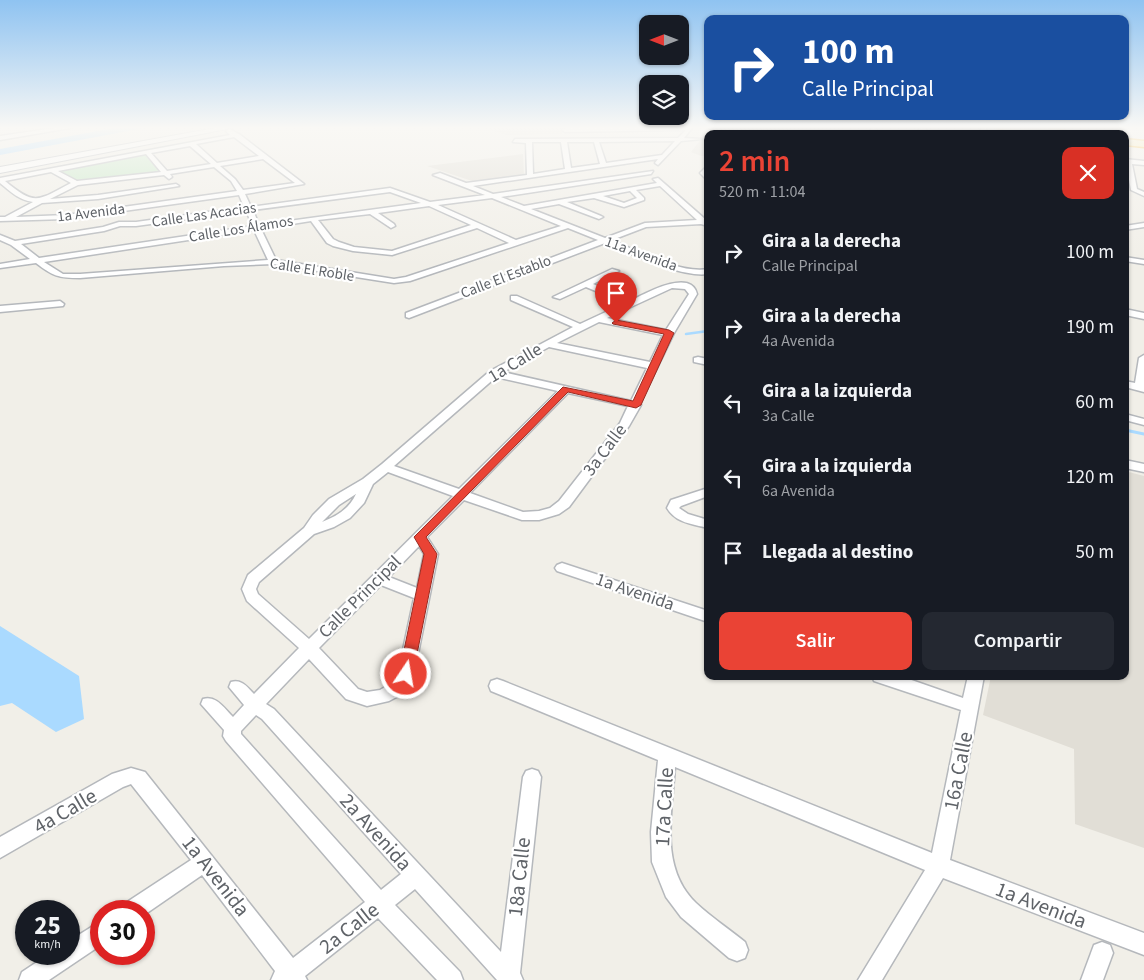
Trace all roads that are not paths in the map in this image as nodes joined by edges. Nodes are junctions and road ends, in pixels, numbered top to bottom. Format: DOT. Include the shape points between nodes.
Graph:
graph roads {
  1 [pos="165,173"];
  2 [pos="33,174"];
  3 [pos="59,174"];
  4 [pos="158,174"];
  5 [pos="226,174"];
  6 [pos="287,174"];
  7 [pos="549,174"];
  8 [pos="639,174"];
  9 [pos="652,174"];
  10 [pos="1130,174"];
  11 [pos="533,176"];
  12 [pos="0,180"];
  13 [pos="76,183"];
  14 [pos="661,184"];
  15 [pos="566,185"];
  16 [pos="176,186"];
  17 [pos="467,186"];
  18 [pos="458,187"];
  19 [pos="631,189"];
  20 [pos="1129,190"];
  21 [pos="1134,190"];
  22 [pos="1144,194"];
  23 [pos="595,195"];
  24 [pos="243,196"];
  25 [pos="492,196"];
  26 [pos="482,197"];
  27 [pos="42,200"];
  28 [pos="183,200"];
  29 [pos="558,201"];
  30 [pos="430,204"];
  31 [pos="248,208"];
  32 [pos="523,208"];
  33 [pos="371,211"];
  34 [pos="599,217"];
  35 [pos="314,218"];
  36 [pos="3,219"];
  37 [pos="704,221"];
  38 [pos="704,223"];
  39 [pos="391,226"];
  40 [pos="476,226"];
  41 [pos="567,226"];
  42 [pos="1144,226"];
  43 [pos="256,227"];
  44 [pos="558,228"];
  45 [pos="1129,228"];
  46 [pos="581,232"];
  47 [pos="0,238"];
  48 [pos="602,240"];
  49 [pos="513,242"];
  50 [pos="14,243"];
  51 [pos="36,260"];
  52 [pos="1129,260"];
  53 [pos="273,262"];
  54 [pos="1144,262"];
  55 [pos="0,266"];
  56 [pos="615,271"];
  57 [pos="704,272"];
  58 [pos="586,284"];
  59 [pos="687,287"];
  60 [pos="556,296"];
  61 [pos="514,298"];
  62 [pos="633,303"];
  63 [pos="60,304"];
  64 [pos="0,309"];
  65 [pos="1129,313"];
  66 [pos="410,314"];
  67 [pos="1144,316"];
  68 [pos="598,319"];
  69 [pos="580,327"];
  70 [pos="669,333"];
  71 [pos="546,344"];
  72 [pos="1144,358"];
  73 [pos="654,366"];
  74 [pos="494,373"];
  75 [pos="1129,385"];
  76 [pos="1142,388"];
  77 [pos="566,389"];
  78 [pos="636,405"];
  79 [pos="1129,418"];
  80 [pos="1144,422"];
  81 [pos="1129,465"];
  82 [pos="386,467"];
  83 [pos="1144,468"];
  84 [pos="367,482"];
  85 [pos="704,493"];
  86 [pos="462,494"];
  87 [pos="704,523"];
  88 [pos="309,531"];
  89 [pos="420,537"];
  90 [pos="562,568"];
  91 [pos="379,578"];
  92 [pos="423,596"];
  93 [pos="704,613"];
  94 [pos="309,648"];
  95 [pos="892,680"];
  96 [pos="975,680"];
  97 [pos="497,686"];
  98 [pos="237,687"];
  99 [pos="209,704"];
  100 [pos="971,707"];
  101 [pos="261,710"];
  102 [pos="233,728"];
  103 [pos="667,754"];
  104 [pos="131,776"];
  105 [pos="532,777"];
  106 [pos="0,848"];
  107 [pos="205,862"];
  108 [pos="939,866"];
  109 [pos="416,875"];
  110 [pos="148,900"];
  111 [pos="380,904"];
  112 [pos="1144,944"];
  113 [pos="737,950"];
  114 [pos="1102,953"];
  115 [pos="52,965"];
  116 [pos="290,978"];
  117 [pos="510,978"];
  118 [pos="30,980"];
  119 [pos="452,980"];
  120 [pos="869,980"];
  121 [pos="1092,980"];
  1 -- 16 [label="street"];
  2 -- 12 [label="street"];
  3 -- 13 [label="street"];
  4 -- 13 [label="street"];
  5 -- 24 [label="street"];
  6 -- 24 [label="street, 1a Avenida" via="301,184"];
  7 -- 11 [label="street"];
  8 -- 15 [label="street, Calle Los Álamos"];
  9 -- 14 [label="street"];
  10 -- 21 [label="street"];
  11 -- 15 [label="street"];
  11 -- 17 [label="street"];
  12 -- 27 [label="street" via="25,198"];
  13 -- 27 [label="street"];
  14 -- 19 [label="street"];
  14 -- 37 [label="street"];
  15 -- 23 [label="street"];
  15 -- 25 [label="street, Calle Los Álamos"];
  16 -- 27 [label="street"];
  16 -- 28 [label="street"];
  17 -- 18 [label="street"];
  17 -- 18 [label="street, 11a Avenida" via="440,175 434,176"];
  17 -- 25 [label="street, 11a Avenida"];
  18 -- 26 [label="street, 11a Avenida"];
  19 -- 23 [label="street"];
  19 -- 23 [label="street" via="642,199 624,205"];
  20 -- 21 [label="street"];
  21 -- 22 [label="street"];
  23 -- 29 [label="street"];
  24 -- 28 [label="street, 1a Avenida"];
  24 -- 31 [label="street"];
  25 -- 26 [label="street, Calle Los Álamos"];
  25 -- 32 [label="street, 11a Avenida"];
  26 -- 30 [label="street, Calle Los Álamos"];
  26 -- 44 [label="street, 11a Avenida"];
  27 -- 36 [label="street"];
  28 -- 36 [label="street, 1a Avenida" via="66,216"];
  29 -- 32 [label="street"];
  29 -- 34 [label="street"];
  30 -- 31 [label="street, Calle Las Acacias" via="390,190"];
  30 -- 33 [label="street, Calle Los Álamos"];
  30 -- 40 [label="street"];
  31 -- 43 [label="street"];
  31 -- 50 [label="street, Calle Las Acacias"];
  32 -- 41 [label="street, 11a Avenida"];
  33 -- 35 [label="street, Calle Los Álamos"];
  33 -- 39 [label="street"];
  35 -- 40 [label="street" via="330,241 336,244 385,253"];
  35 -- 43 [label="street, Calle Los Álamos"];
  38 -- 48 [label="street, Calle El Establo" via="647,224"];
  40 -- 49 [label="street"];
  41 -- 44 [label="street, Calle El Roble"];
  41 -- 46 [label="street, 11a Avenida"];
  42 -- 45 [label="street"];
  43 -- 51 [label="street, Calle Los Álamos"];
  43 -- 53 [label="street"];
  44 -- 46 [label="street, 11a Avenida"];
  44 -- 49 [label="street, Calle El Roble"];
  46 -- 48 [label="street, 11a Avenida"];
  47 -- 50 [label="street, Calle El Roble"];
  48 -- 57 [label="street, 11a Avenida" via="662,264"];
  48 -- 66 [label="street, Calle El Establo"];
  49 -- 53 [label="street, Calle El Roble" via="394,281"];
  50 -- 51 [label="street, Calle El Roble"];
  51 -- 53 [label="street, Calle El Roble" via="54,273 72,277"];
  51 -- 55 [label="street, Calle Los Álamos"];
  52 -- 54 [label="street"];
  56 -- 58 [label="street"];
  58 -- 60 [label="street"];
  58 -- 62 [label="street"];
  59 -- 62 [label="street, 1a Calle" via="671,286"];
  59 -- 70 [label="street, 3a Calle" via="692,294"];
  61 -- 69 [label="street"];
  62 -- 68 [label="street, 1a Calle"];
  63 -- 64 [label="street"];
  65 -- 67 [label="street"];
  68 -- 69 [label="street, 1a Calle"];
  68 -- 70 [label="street"];
  69 -- 71 [label="street, 1a Calle"];
  70 -- 73 [label="street, 3a Calle"];
  71 -- 73 [label="street"];
  71 -- 74 [label="street, 1a Calle"];
  72 -- 76 [label="street"];
  73 -- 78 [label="street, 3a Calle"];
  74 -- 77 [label="street"];
  74 -- 82 [label="street, 1a Calle"];
  75 -- 76 [label="street"];
  77 -- 78 [label="street"];
  77 -- 86 [label="street, Calle Principal"];
  78 -- 86 [label="street, 3a Calle" via="626,424 556,510 536,517 522,516"];
  79 -- 80 [label="street"];
  81 -- 83 [label="street"];
  82 -- 84 [label="street, 1a Calle"];
  82 -- 86 [label="street"];
  84 -- 88 [label="street, 1a Calle" via="334,502"];
  84 -- 88 [label="street, 1a Calle" via="353,512"];
  85 -- 87 [label="street" via="682,500 673,508 682,516"];
  86 -- 89 [label="street, Calle Principal"];
  88 -- 94 [label="street, 1a Calle" via="253,579 248,589 252,597"];
  89 -- 91 [label="street, Calle Principal"];
  89 -- 92 [label="street" via="431,554"];
  90 -- 93 [label="street, 1a Avenida"];
  91 -- 92 [label="street"];
  91 -- 94 [label="street, Calle Principal"];
  92 -- 94 [label="street" via="406,674 398,688 383,696 367,699 352,694"];
  94 -- 101 [label="street, Calle Principal" via="268,692"];
  95 -- 100 [label="street"];
  96 -- 100 [label="street, 16a Calle"];
  97 -- 103 [label="street, 1a Avenida"];
  98 -- 101 [label="street, 2a Avenida"];
  99 -- 102 [label="street"];
  100 -- 108 [label="street, 16a Calle"];
  101 -- 102 [label="street"];
  101 -- 109 [label="street, 2a Avenida"];
  102 -- 111 [label="street" via="232,736"];
  103 -- 108 [label="street, 1a Avenida"];
  103 -- 113 [label="street, 17a Calle" via="662,862 673,890 688,910"];
  104 -- 106 [label="street, 4a Calle" via="118,780"];
  104 -- 107 [label="street, 1a Avenida" via="139,778"];
  105 -- 117 [label="street, 18a Calle"];
  107 -- 110 [label="street"];
  107 -- 116 [label="street, 1a Avenida"];
  108 -- 112 [label="street, 1a Avenida"];
  108 -- 120 [label="street"];
  109 -- 111 [label="street, 2a Calle"];
  109 -- 117 [label="street, 2a Avenida"];
  111 -- 116 [label="street, 2a Calle"];
  111 -- 119 [label="street"];
  114 -- 121 [label="street"];
  115 -- 118 [label="street"];
}
